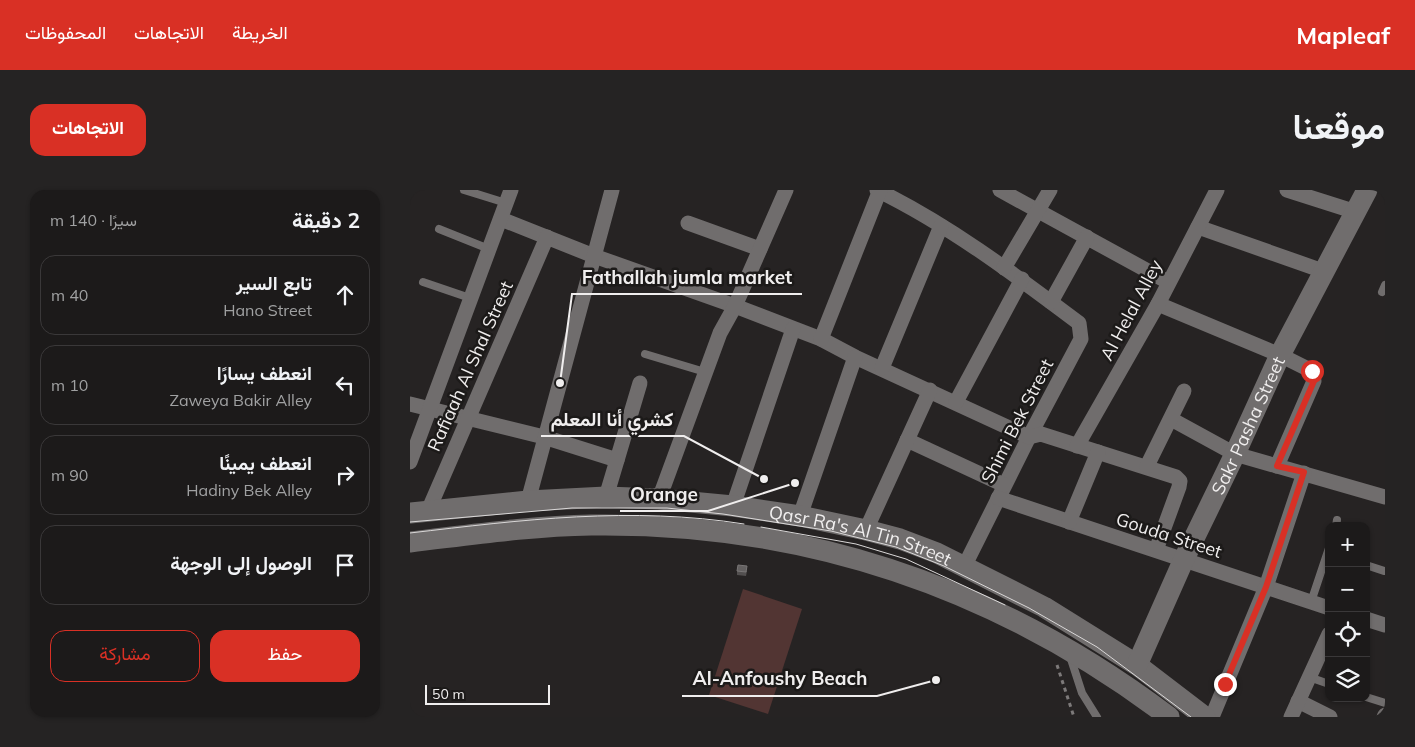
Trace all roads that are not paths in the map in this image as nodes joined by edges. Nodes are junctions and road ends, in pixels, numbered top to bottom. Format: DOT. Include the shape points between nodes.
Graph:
graph roads {
  1 [pos="464,190"];
  2 [pos="612,190"];
  3 [pos="786,190"];
  4 [pos="879,190"];
  5 [pos="1000,190"];
  6 [pos="1050,190"];
  7 [pos="1216,190"];
  8 [pos="1287,190"];
  9 [pos="1367,190"];
  10 [pos="508,197"];
  11 [pos="1038,210"];
  12 [pos="1356,212"];
  13 [pos="501,219"];
  14 [pos="688,223"];
  15 [pos="941,226"];
  16 [pos="1198,227"];
  17 [pos="439,229"];
  18 [pos="547,237"];
  19 [pos="1087,238"];
  20 [pos="488,249"];
  21 [pos="760,249"];
  22 [pos="594,256"];
  23 [pos="1004,268"];
  24 [pos="1323,271"];
  25 [pos="1022,279"];
  26 [pos="423,282"];
  27 [pos="1168,282"];
  28 [pos="470,298"];
  29 [pos="1051,302"];
  30 [pos="1158,304"];
  31 [pos="735,306"];
  32 [pos="794,329"];
  33 [pos="821,339"];
  34 [pos="645,354"];
  35 [pos="1280,355"];
  36 [pos="855,357"];
  37 [pos="882,368"];
  38 [pos="705,372"];
  39 [pos="640,383"];
  40 [pos="930,390"];
  41 [pos="1184,391"];
  42 [pos="956,402"];
  43 [pos="410,404"];
  44 [pos="430,408"];
  45 [pos="468,418"];
  46 [pos="1171,419"];
  47 [pos="544,437"];
  48 [pos="1028,437"];
  49 [pos="907,440"];
  50 [pos="1077,446"];
  51 [pos="1098,452"];
  52 [pos="1236,454"];
  53 [pos="617,460"];
  54 [pos="410,462"];
  55 [pos="1147,466"];
  56 [pos="1277,466"];
  57 [pos="1304,472"];
  58 [pos="1001,492"];
  59 [pos="606,497"];
  60 [pos="1385,497"];
  61 [pos="659,499"];
  62 [pos="528,501"];
  63 [pos="733,506"];
  64 [pos="419,512"];
  65 [pos="800,516"];
  66 [pos="1070,522"];
  67 [pos="866,530"];
  68 [pos="410,542"];
  69 [pos="1156,550"];
  70 [pos="1184,558"];
  71 [pos="1325,560"];
  72 [pos="1370,566"];
  73 [pos="964,567"];
  74 [pos="1384,571"];
  75 [pos="1266,587"];
  76 [pos="1311,602"];
  77 [pos="1325,607"];
  78 [pos="1370,620"];
  79 [pos="1385,625"];
  80 [pos="1325,643"];
  81 [pos="1068,650"];
  82 [pos="1138,665"];
  83 [pos="1309,677"];
  84 [pos="1325,683"];
  85 [pos="1370,698"];
  86 [pos="1298,701"];
  87 [pos="1385,703"];
  88 [pos="1097,717"];
  89 [pos="1168,717"];
  90 [pos="1205,717"];
  91 [pos="1212,717"];
  92 [pos="1291,717"];
  93 [pos="1330,717"];
  1 -- 10 [label="lane"];
  2 -- 22 [label="street"];
  3 -- 21 [label="street"];
  4 -- 15 [label="street, Shimi Bek Street"];
  4 -- 33 [label="street"];
  5 -- 11 [label="street"];
  6 -- 11 [label="street"];
  7 -- 16 [label="street, Al Helal Alley"];
  8 -- 12 [label="street"];
  9 -- 12 [label="main road, Sakr Pasha Street"];
  10 -- 13 [label="street"];
  11 -- 19 [label="street"];
  11 -- 23 [label="street"];
  12 -- 24 [label="main road, Sakr Pasha Street"];
  13 -- 18 [label="street"];
  13 -- 20 [label="street"];
  14 -- 21 [label="street"];
  15 -- 23 [label="street, Shimi Bek Street"];
  15 -- 37 [label="street"];
  16 -- 24 [label="street"];
  16 -- 27 [label="street, Al Helal Alley"];
  17 -- 20 [label="lane"];
  18 -- 22 [label="street"];
  18 -- 45 [label="street, Rafiaah Al Shal Street"];
  19 -- 27 [label="street"];
  19 -- 29 [label="street"];
  20 -- 28 [label="street"];
  21 -- 31 [label="street"];
  22 -- 31 [label="street"];
  22 -- 47 [label="street"];
  23 -- 25 [label="street, Shimi Bek Street"];
  24 -- 35 [label="main road, Sakr Pasha Street"];
  25 -- 29 [label="street, Shimi Bek Street"];
  25 -- 42 [label="street"];
  26 -- 28 [label="lane"];
  27 -- 30 [label="street, Al Helal Alley"];
  28 -- 44 [label="street"];
  29 -- 48 [label="street, Shimi Bek Street" via="1079,323 1081,339"];
  30 -- 35 [label="street"];
  30 -- 50 [label="street, Al Helal Alley"];
  31 -- 32 [label="street"];
  31 -- 38 [label="street" via="720,332"];
  32 -- 33 [label="street"];
  32 -- 63 [label="street"];
  33 -- 36 [label="street"];
  34 -- 38 [label="lane"];
  35 -- 52 [label="main road, Sakr Pasha Street"];
  35 -- 56 [label="street" via="1312,371 1315,378"];
  36 -- 37 [label="street"];
  36 -- 65 [label="street"];
  37 -- 40 [label="street"];
  38 -- 61 [label="street"];
  39 -- 53 [label="street"];
  40 -- 42 [label="street"];
  40 -- 49 [label="street"];
  41 -- 46 [label="street"];
  42 -- 48 [label="street"];
  43 -- 44 [label="street"];
  44 -- 45 [label="street"];
  44 -- 54 [label="street"];
  45 -- 47 [label="street"];
  45 -- 64 [label="street, Rafiaah Al Shal Street"];
  46 -- 52 [label="street"];
  46 -- 55 [label="street"];
  47 -- 53 [label="street"];
  47 -- 62 [label="street"];
  48 -- 50 [label="street" via="1041,434"];
  48 -- 58 [label="street, Shimi Bek Street"];
  49 -- 58 [label="street, Gouda Street"];
  49 -- 67 [label="street"];
  50 -- 51 [label="street"];
  51 -- 55 [label="street"];
  51 -- 66 [label="street"];
  52 -- 56 [label="street"];
  52 -- 70 [label="main road, Sakr Pasha Street"];
  53 -- 59 [label="street"];
  55 -- 69 [label="street" via="1180,481"];
  56 -- 57 [label="street"];
  57 -- 60 [label="street"];
  57 -- 75 [label="street"];
  58 -- 66 [label="street, Gouda Street"];
  58 -- 73 [label="street, Shimi Bek Street"];
  59 -- 61 [label="main road, Qasr Ra's Al Tin Street"];
  59 -- 62 [label="main road, Qasr Ra's Al Tin Street"];
  61 -- 63 [label="main road, Qasr Ra's Al Tin Street"];
  62 -- 64 [label="main road, Qasr Ra's Al Tin Street"];
  63 -- 65 [label="main road, Qasr Ra's Al Tin Street"];
  65 -- 67 [label="main road, Qasr Ra's Al Tin Street"];
  66 -- 69 [label="street, Gouda Street"];
  67 -- 73 [label="main road, Qasr Ra's Al Tin Street" via="918,546"];
  68 -- 81 [label="main road, Qasr Ra's Al Tin Street" via="572,525 656,526 728,533 862,558 963,596 1025,624"];
  69 -- 70 [label="street, Gouda Street"];
  70 -- 75 [label="street, Gouda Street"];
  70 -- 82 [label="main road, Sakr Pasha Street"];
  71 -- 76 [label="lane"];
  72 -- 74 [label="lane"];
  73 -- 82 [label="main road, Qasr Ra's Al Tin Street" via="1044,607"];
  75 -- 76 [label="street, Gouda Street"];
  75 -- 91 [label="street"];
  76 -- 77 [label="street, Gouda Street"];
  78 -- 79 [label="street"];
  80 -- 83 [label="street"];
  81 -- 88 [label="lane" via="1082,693"];
  81 -- 89 [label="main road, Qasr Ra's Al Tin Street"];
  82 -- 90 [label="main road, Qasr Ra's Al Tin Street"];
  83 -- 84 [label="lane"];
  83 -- 86 [label="street"];
  85 -- 87 [label="lane"];
  86 -- 92 [label="street"];
  86 -- 93 [label="street"];
}
